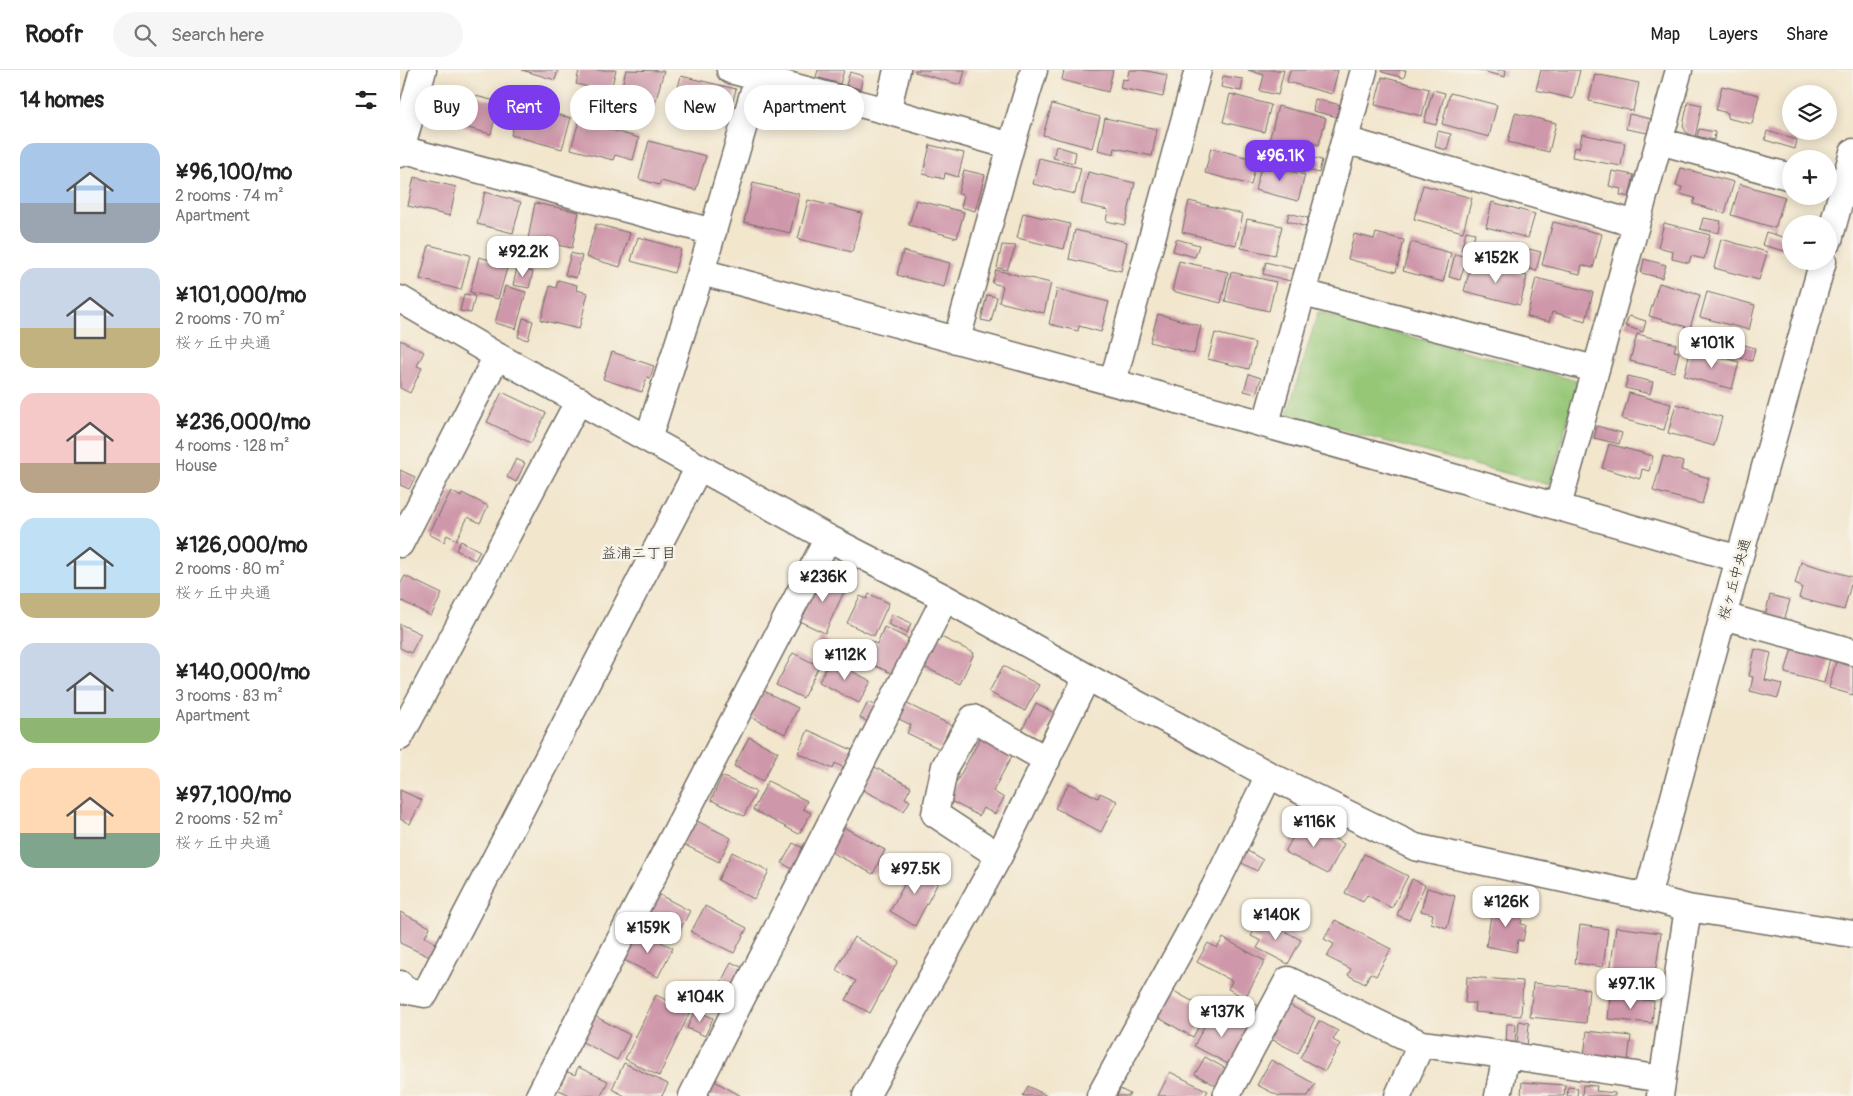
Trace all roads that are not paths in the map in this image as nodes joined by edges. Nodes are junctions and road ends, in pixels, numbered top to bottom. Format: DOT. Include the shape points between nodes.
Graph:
graph roads {
  1 [pos="424,70"];
  2 [pos="730,70"];
  3 [pos="897,70"];
  4 [pos="1034,70"];
  5 [pos="1198,70"];
  6 [pos="1364,70"];
  7 [pos="1673,71"];
  8 [pos="759,74"];
  9 [pos="886,111"];
  10 [pos="1345,140"];
  11 [pos="1659,141"];
  12 [pos="1011,146"];
  13 [pos="401,151"];
  14 [pos="1853,153"];
  15 [pos="1782,175"];
  16 [pos="1837,186"];
  17 [pos="1636,224"];
  18 [pos="713,232"];
  19 [pos="1820,270"];
  20 [pos="701,272"];
  21 [pos="1303,293"];
  22 [pos="400,299"];
  23 [pos="957,339"];
  24 [pos="497,356"];
  25 [pos="1595,370"];
  26 [pos="1113,381"];
  27 [pos="579,400"];
  28 [pos="1266,423"];
  29 [pos="648,439"];
  30 [pos="699,467"];
  31 [pos="1558,506"];
  32 [pos="828,538"];
  33 [pos="400,544"];
  34 [pos="1739,559"];
  35 [pos="945,598"];
  36 [pos="1723,616"];
  37 [pos="1853,652"];
  38 [pos="1087,677"];
  39 [pos="400,737"];
  40 [pos="1047,760"];
  41 [pos="1269,775"];
  42 [pos="999,856"];
  43 [pos="1647,896"];
  44 [pos="1688,908"];
  45 [pos="1853,934"];
  46 [pos="400,984"];
  47 [pos="1421,1044"];
  48 [pos="1506,1055"];
  49 [pos="1661,1088"];
  50 [pos="538,1096"];
  51 [pos="692,1096"];
  52 [pos="866,1096"];
  53 [pos="1100,1096"];
  54 [pos="1226,1096"];
  55 [pos="1398,1096"];
  56 [pos="1498,1096"];
  1 -- 13 [label="street"];
  2 -- 8 [label="street"];
  3 -- 9 [label="street"];
  4 -- 12 [label="street"];
  5 -- 26 [label="street"];
  6 -- 10 [label="street"];
  7 -- 11 [label="street"];
  8 -- 9 [label="street"];
  8 -- 18 [label="street"];
  9 -- 12 [label="street"];
  10 -- 17 [label="street"];
  10 -- 21 [label="street"];
  11 -- 15 [label="street"];
  11 -- 17 [label="street"];
  12 -- 23 [label="street"];
  13 -- 18 [label="street"];
  14 -- 16 [label="street"];
  17 -- 25 [label="street"];
  18 -- 20 [label="street"];
  19 -- 34 [label="street, 桜ヶ丘中央通"];
  20 -- 23 [label="street"];
  20 -- 29 [label="street"];
  21 -- 25 [label="street"];
  21 -- 28 [label="street"];
  22 -- 24 [label="street"];
  23 -- 26 [label="street"];
  24 -- 27 [label="street"];
  24 -- 33 [label="street"];
  25 -- 31 [label="street"];
  26 -- 28 [label="street"];
  27 -- 29 [label="street"];
  27 -- 39 [label="street"];
  28 -- 31 [label="street"];
  29 -- 30 [label="street"];
  30 -- 32 [label="street"];
  30 -- 46 [label="street" via="426,994 404,990"];
  31 -- 34 [label="street"];
  32 -- 35 [label="street"];
  32 -- 50 [label="street"];
  34 -- 36 [label="street, 桜ヶ丘中央通"];
  35 -- 38 [label="street"];
  35 -- 51 [label="street"];
  36 -- 37 [label="street"];
  36 -- 43 [label="street, 桜ヶ丘中央通"];
  38 -- 40 [label="street"];
  38 -- 41 [label="street"];
  40 -- 42 [label="street"];
  40 -- 42 [label="street" via="973,718 944,766 935,814"];
  41 -- 43 [label="street" via="1415,847"];
  41 -- 53 [label="street" via="1214,888"];
  42 -- 52 [label="street"];
  43 -- 44 [label="street"];
  44 -- 45 [label="street"];
  44 -- 49 [label="street"];
  47 -- 48 [label="street"];
  47 -- 54 [label="street" via="1288,980"];
  47 -- 55 [label="street"];
  48 -- 49 [label="street"];
  48 -- 56 [label="street"];
}
